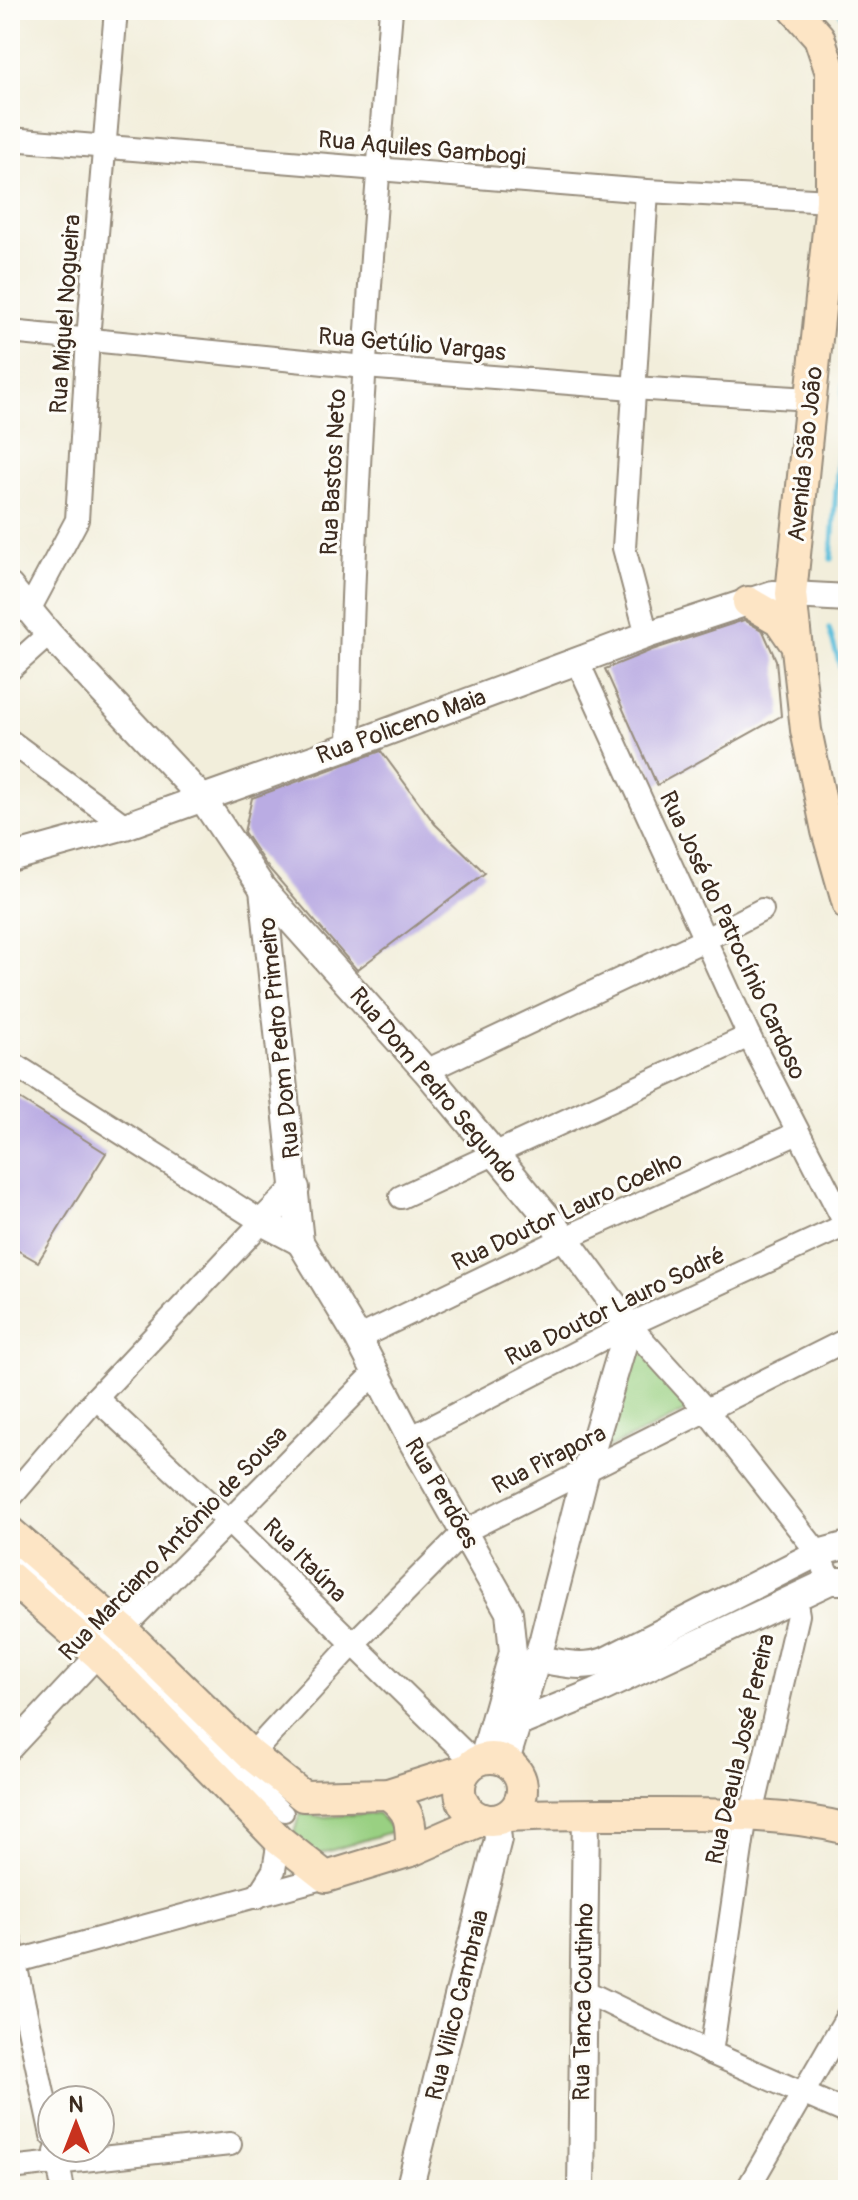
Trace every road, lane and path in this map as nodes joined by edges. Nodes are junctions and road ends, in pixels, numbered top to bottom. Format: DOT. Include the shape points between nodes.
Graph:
graph roads {
  1 [pos="116,10"];
  2 [pos="391,10"];
  3 [pos="795,10"];
  4 [pos="10,139"];
  5 [pos="104,148"];
  6 [pos="378,170"];
  7 [pos="647,191"];
  8 [pos="831,201"];
  9 [pos="10,332"];
  10 [pos="88,339"];
  11 [pos="365,367"];
  12 [pos="633,388"];
  13 [pos="811,399"];
  14 [pos="10,587"];
  15 [pos="791,594"];
  16 [pos="848,598"];
  17 [pos="748,602"];
  18 [pos="29,610"];
  19 [pos="49,634"];
  20 [pos="647,635"];
  21 [pos="794,642"];
  22 [pos="577,660"];
  23 [pos="10,669"];
  24 [pos="10,741"];
  25 [pos="349,746"];
  26 [pos="202,798"];
  27 [pos="125,826"];
  28 [pos="10,858"];
  29 [pos="263,889"];
  30 [pos="848,905"];
  31 [pos="762,910"];
  32 [pos="299,929"];
  33 [pos="267,935"];
  34 [pos="706,939"];
  35 [pos="749,1036"];
  36 [pos="10,1062"];
  37 [pos="426,1071"];
  38 [pos="798,1133"];
  39 [pos="492,1153"];
  40 [pos="296,1188"];
  41 [pos="401,1197"];
  42 [pos="262,1222"];
  43 [pos="847,1227"];
  44 [pos="565,1238"];
  45 [pos="300,1242"];
  46 [pos="629,1325"];
  47 [pos="358,1338"];
  48 [pos="848,1339"];
  49 [pos="374,1374"];
  50 [pos="96,1398"];
  51 [pos="706,1410"];
  52 [pos="410,1438"];
  53 [pos="586,1470"];
  54 [pos="10,1498"];
  55 [pos="229,1522"];
  56 [pos="465,1531"];
  57 [pos="10,1532"];
  58 [pos="848,1545"];
  59 [pos="10,1552"];
  60 [pos="818,1553"];
  61 [pos="10,1577"];
  62 [pos="839,1581"];
  63 [pos="795,1598"];
  64 [pos="110,1643"];
  65 [pos="353,1644"];
  66 [pos="538,1659"];
  67 [pos="519,1723"];
  68 [pos="10,1749"];
  69 [pos="251,1755"];
  70 [pos="490,1766"];
  71 [pos="388,1794"];
  72 [pos="573,1813"];
  73 [pos="750,1814"];
  74 [pos="289,1816"];
  75 [pos="496,1818"];
  76 [pos="848,1829"];
  77 [pos="411,1851"];
  78 [pos="326,1877"];
  79 [pos="257,1897"];
  80 [pos="12,1955"];
  81 [pos="582,1990"];
  82 [pos="848,2015"];
  83 [pos="711,2053"];
  84 [pos="41,2084"];
  85 [pos="805,2092"];
  86 [pos="848,2113"];
  87 [pos="230,2144"];
  88 [pos="116,2152"];
  89 [pos="36,2161"];
  90 [pos="58,2164"];
  91 [pos="10,2168"];
  92 [pos="63,2190"];
  93 [pos="409,2190"];
  94 [pos="581,2190"];
  95 [pos="747,2190"];
  1 -- 5 [label="street, Rua Miguel Nogueira"];
  2 -- 6 [label="street, Rua Bastos Neto"];
  3 -- 8 [label="main road, Avenida São João" via="819,37 831,73"];
  4 -- 5 [label="street, Rua Aquiles Gambogi"];
  5 -- 6 [label="street, Rua Aquiles Gambogi"];
  5 -- 10 [label="street, Rua Miguel Nogueira"];
  6 -- 7 [label="street, Rua Aquiles Gambogi"];
  6 -- 11 [label="street, Rua Bastos Neto"];
  7 -- 8 [label="street, Rua Aquiles Gambogi"];
  7 -- 12 [label="street"];
  8 -- 13 [label="main road, Avenida São João"];
  9 -- 10 [label="street, Rua Getúlio Vargas"];
  10 -- 11 [label="street, Rua Getúlio Vargas"];
  10 -- 18 [label="street, Rua Miguel Nogueira" via="77,520"];
  11 -- 12 [label="street, Rua Getúlio Vargas"];
  11 -- 25 [label="street, Rua Bastos Neto"];
  12 -- 13 [label="street, Rua Getúlio Vargas"];
  12 -- 20 [label="street" via="624,548"];
  13 -- 15 [label="main road, Avenida São João"];
  14 -- 18 [label="street, Rua Dom Pedro Segundo"];
  15 -- 16 [label="street, Rua Policeno Maia"];
  15 -- 17 [label="street, Rua Policeno Maia"];
  15 -- 21 [label="main road, Avenida São João"];
  17 -- 20 [label="street, Rua Policeno Maia"];
  17 -- 21 [label="main road" via="779,620"];
  18 -- 19 [label="street, Rua Dom Pedro Segundo"];
  19 -- 23 [label="street"];
  19 -- 26 [label="street, Rua Dom Pedro Segundo"];
  20 -- 22 [label="street, Rua Policeno Maia"];
  21 -- 30 [label="main road, Avenida São João" via="818,793"];
  22 -- 25 [label="street, Rua Policeno Maia"];
  22 -- 34 [label="street, Rua José do Patrocínio Cardoso"];
  24 -- 27 [label="street"];
  25 -- 26 [label="street, Rua Policeno Maia"];
  26 -- 27 [label="street, Rua Policeno Maia"];
  26 -- 29 [label="street, Rua Dom Pedro Segundo"];
  27 -- 28 [label="street, Rua Policeno Maia"];
  29 -- 32 [label="street, Rua Dom Pedro Segundo"];
  29 -- 33 [label="street, Rua Dom Pedro Primeiro"];
  31 -- 34 [label="street"];
  32 -- 33 [label="street" via="281,938"];
  32 -- 37 [label="street, Rua Dom Pedro Segundo"];
  33 -- 40 [label="street, Rua Dom Pedro Primeiro"];
  34 -- 35 [label="street, Rua José do Patrocínio Cardoso"];
  34 -- 37 [label="street"];
  35 -- 38 [label="street, Rua José do Patrocínio Cardoso"];
  35 -- 39 [label="street"];
  36 -- 42 [label="street"];
  37 -- 39 [label="street, Rua Dom Pedro Segundo"];
  38 -- 43 [label="street, Rua José do Patrocínio Cardoso"];
  38 -- 44 [label="street, Rua Doutor Lauro Coelho"];
  39 -- 41 [label="street"];
  39 -- 44 [label="street, Rua Dom Pedro Segundo"];
  40 -- 42 [label="street, Rua Dom Pedro Primeiro"];
  40 -- 45 [label="street, Rua Dom Pedro Primeiro"];
  42 -- 45 [label="street"];
  42 -- 50 [label="street"];
  43 -- 46 [label="street, Rua Doutor Lauro Sodré"];
  44 -- 46 [label="street, Rua Dom Pedro Segundo"];
  44 -- 47 [label="street, Rua Doutor Lauro Coelho"];
  45 -- 47 [label="street, Rua Perdões"];
  46 -- 51 [label="street"];
  46 -- 52 [label="street, Rua Doutor Lauro Sodré"];
  46 -- 53 [label="street"];
  47 -- 49 [label="street, Rua Perdões"];
  48 -- 51 [label="street, Rua Pirapora"];
  49 -- 52 [label="street, Rua Perdões"];
  49 -- 55 [label="street, Rua Marciano Antônio de Sousa"];
  50 -- 54 [label="street"];
  50 -- 55 [label="street, Rua Itaúna"];
  51 -- 53 [label="street, Rua Pirapora"];
  51 -- 60 [label="street"];
  52 -- 56 [label="street, Rua Perdões"];
  53 -- 56 [label="street, Rua Pirapora"];
  53 -- 66 [label="street"];
  55 -- 64 [label="street, Rua Marciano Antônio de Sousa"];
  55 -- 65 [label="street, Rua Itaúna"];
  56 -- 65 [label="street, Rua Pirapora"];
  56 -- 70 [label="street, Rua Perdões" via="509,1612 513,1652"];
  57 -- 64 [label="main road"];
  58 -- 60 [label="street"];
  59 -- 64 [label="street"];
  60 -- 62 [label="street"];
  60 -- 66 [label="street" via="605,1661 573,1665"];
  61 -- 64 [label="main road"];
  62 -- 63 [label="street"];
  63 -- 67 [label="street"];
  63 -- 73 [label="street, Rua Deaula José Pereira" via="798,1615"];
  64 -- 68 [label="street, Rua Marciano Antônio de Sousa"];
  64 -- 69 [label="main road"];
  64 -- 74 [label="main road"];
  65 -- 69 [label="street, Rua Pirapora"];
  65 -- 70 [label="street, Rua Itaúna"];
  66 -- 67 [label="street"];
  67 -- 70 [label="street"];
  69 -- 74 [label="main road"];
  70 -- 71 [label="main road"];
  70 -- 72 [label="main road"];
  70 -- 75 [label="main road" via="521,1799"];
  70 -- 75 [label="main road" via="460,1789 461,1799 474,1815"];
  71 -- 74 [label="main road"];
  71 -- 77 [label="main road" via="405,1807"];
  72 -- 73 [label="main road"];
  72 -- 75 [label="main road"];
  72 -- 81 [label="street, Rua Tanca Coutinho"];
  73 -- 76 [label="main road"];
  73 -- 83 [label="street, Rua Deaula José Pereira"];
  74 -- 78 [label="main road"];
  74 -- 79 [label="street" via="274,1870"];
  75 -- 77 [label="main road"];
  75 -- 93 [label="street, Rua Vilico Cambraia" via="498,1839"];
  77 -- 78 [label="main road"];
  78 -- 79 [label="street"];
  79 -- 80 [label="street"];
  80 -- 84 [label="street"];
  81 -- 83 [label="street"];
  81 -- 94 [label="street, Rua Tanca Coutinho"];
  82 -- 85 [label="street"];
  83 -- 85 [label="street"];
  85 -- 86 [label="street"];
  85 -- 95 [label="street"];
  87 -- 88 [label="street"];
  89 -- 91 [label="street"];
  90 -- 92 [label="street"];
}
